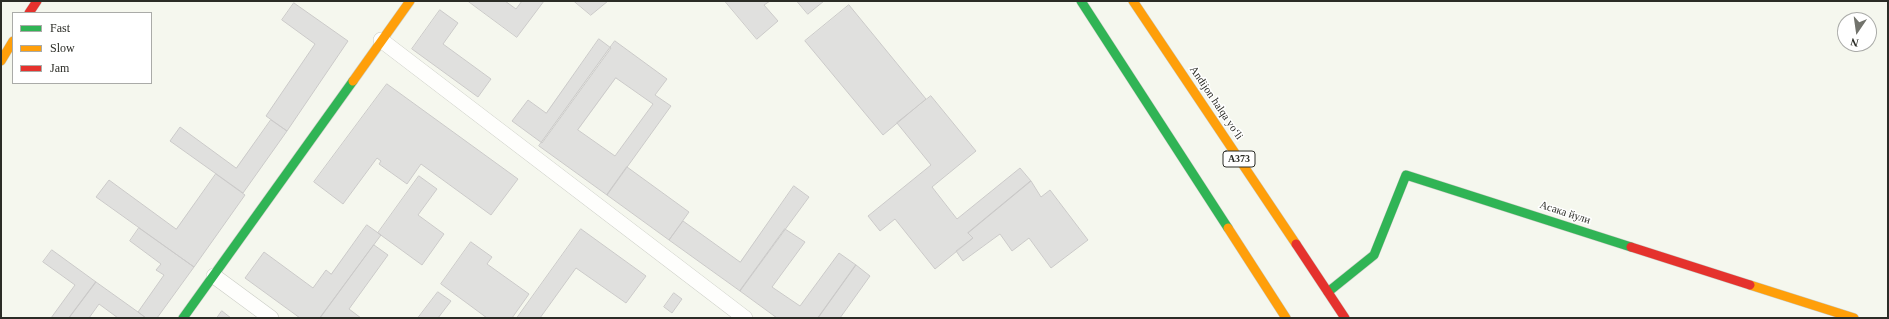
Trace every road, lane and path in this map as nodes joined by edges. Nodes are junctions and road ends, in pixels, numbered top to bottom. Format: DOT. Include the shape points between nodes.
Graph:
graph roads {
  1 [pos="36,1"];
  2 [pos="410,1"];
  3 [pos="1081,1"];
  4 [pos="1133,1"];
  5 [pos="30,12"];
  6 [pos="381,40"];
  7 [pos="12,43"];
  8 [pos="1,61"];
  9 [pos="214,276"];
  10 [pos="1328,292"];
  11 [pos="183,318"];
  12 [pos="271,318"];
  13 [pos="745,318"];
  14 [pos="1286,318"];
  15 [pos="1345,318"];
  16 [pos="1854,318"];
  1 -- 5 [label="main road"];
  2 -- 6 [label="main road"];
  3 -- 14 [label="main road"];
  4 -- 10 [label="main road, Andijon halqa yo‘li / A373"];
  6 -- 9 [label="main road"];
  6 -- 13 [label="lane"];
  7 -- 8 [label="main road"];
  9 -- 11 [label="main road"];
  9 -- 12 [label="lane"];
  10 -- 15 [label="main road, Andijon halqa yo‘li / A373"];
  10 -- 16 [label="main road, Асака йули" via="1374,255 1406,175"];
}
